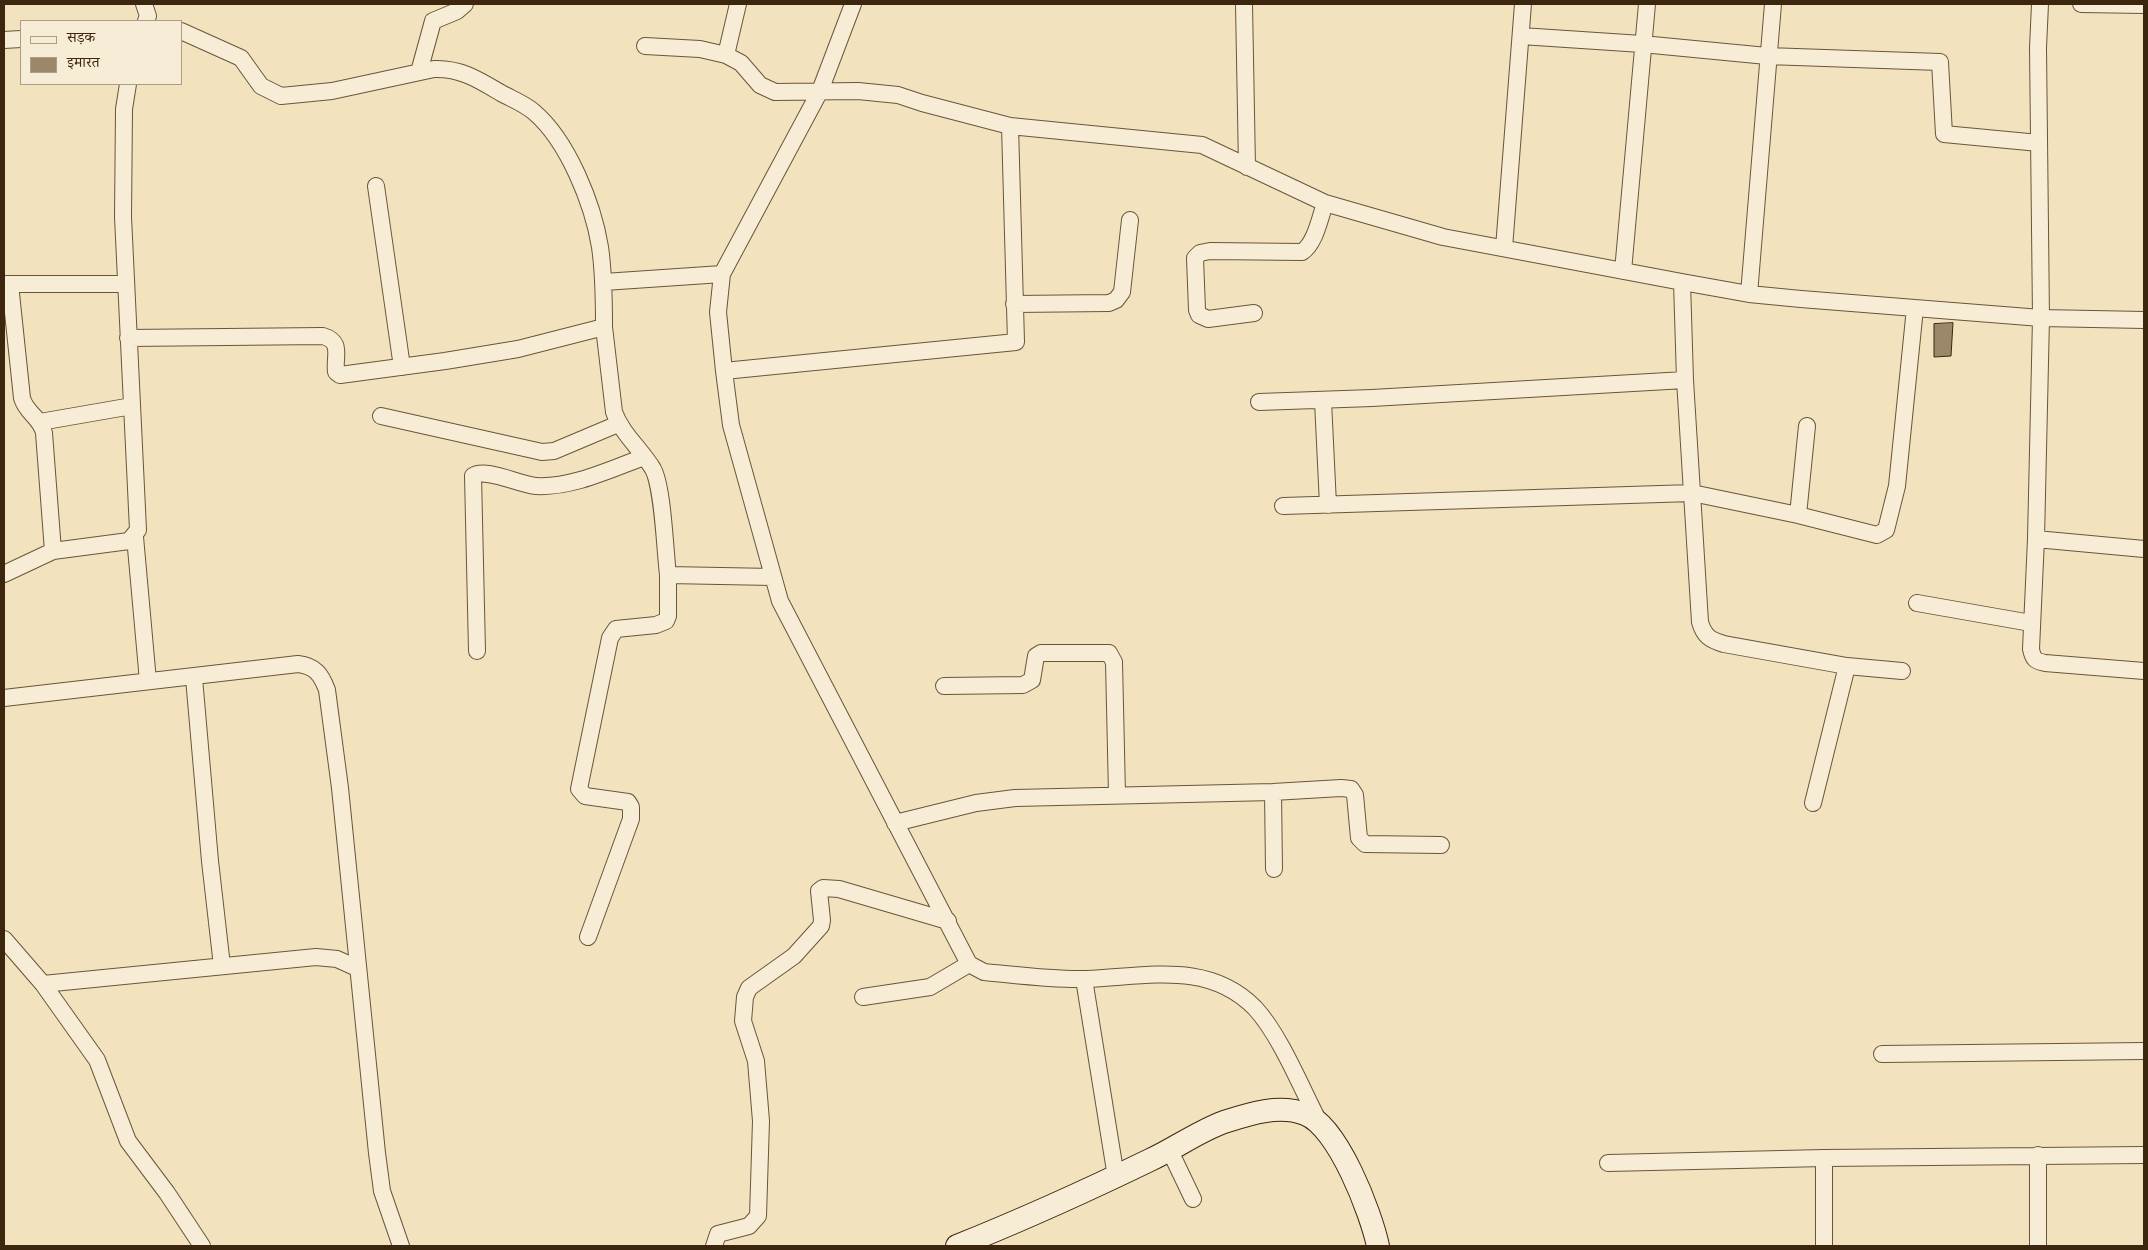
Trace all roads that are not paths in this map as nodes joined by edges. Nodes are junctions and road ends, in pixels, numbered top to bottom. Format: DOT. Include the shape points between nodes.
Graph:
graph roads {
  1 [pos="466,4"];
  2 [pos="738,4"];
  3 [pos="852,4"];
  4 [pos="1244,4"];
  5 [pos="1523,4"];
  6 [pos="1647,4"];
  7 [pos="1773,4"];
  8 [pos="2040,4"];
  9 [pos="2081,4"];
  10 [pos="2144,5"];
  11 [pos="182,31"];
  12 [pos="1522,36"];
  13 [pos="20,39"];
  14 [pos="4,40"];
  15 [pos="1642,44"];
  16 [pos="645,46"];
  17 [pos="726,55"];
  18 [pos="1767,56"];
  19 [pos="419,72"];
  20 [pos="128,85"];
  21 [pos="820,91"];
  22 [pos="1010,126"];
  23 [pos="2039,143"];
  24 [pos="1247,167"];
  25 [pos="376,186"];
  26 [pos="1325,203"];
  27 [pos="1130,220"];
  28 [pos="1504,248"];
  29 [pos="1623,271"];
  30 [pos="722,274"];
  31 [pos="604,282"];
  32 [pos="1682,282"];
  33 [pos="7,284"];
  34 [pos="125,284"];
  35 [pos="1749,294"];
  36 [pos="1014,304"];
  37 [pos="1916,308"];
  38 [pos="1254,313"];
  39 [pos="2041,318"];
  40 [pos="2144,320"];
  41 [pos="604,327"];
  42 [pos="128,338"];
  43 [pos="402,367"];
  44 [pos="724,371"];
  45 [pos="1685,380"];
  46 [pos="1323,400"];
  47 [pos="1259,402"];
  48 [pos="132,406"];
  49 [pos="381,416"];
  50 [pos="40,422"];
  51 [pos="618,424"];
  52 [pos="1807,426"];
  53 [pos="644,458"];
  54 [pos="1692,493"];
  55 [pos="1328,505"];
  56 [pos="1283,506"];
  57 [pos="1798,515"];
  58 [pos="135,537"];
  59 [pos="2036,539"];
  60 [pos="2144,549"];
  61 [pos="54,551"];
  62 [pos="4,574"];
  63 [pos="668,575"];
  64 [pos="773,577"];
  65 [pos="1917,603"];
  66 [pos="2031,623"];
  67 [pos="477,651"];
  68 [pos="1847,666"];
  69 [pos="1902,671"];
  70 [pos="2144,671"];
  71 [pos="194,678"];
  72 [pos="148,682"];
  73 [pos="944,686"];
  74 [pos="4,698"];
  75 [pos="1273,792"];
  76 [pos="1117,795"];
  77 [pos="1813,803"];
  78 [pos="895,823"];
  79 [pos="1441,845"];
  80 [pos="1274,869"];
  81 [pos="948,921"];
  82 [pos="588,937"];
  83 [pos="4,939"];
  84 [pos="969,964"];
  85 [pos="222,966"];
  86 [pos="357,968"];
  87 [pos="1084,979"];
  88 [pos="44,984"];
  89 [pos="863,997"];
  90 [pos="2144,1051"];
  91 [pos="1882,1054"];
  92 [pos="1318,1120"];
  93 [pos="1170,1151"];
  94 [pos="2038,1155"];
  95 [pos="2144,1155"];
  96 [pos="1824,1158"];
  97 [pos="1608,1163"];
  98 [pos="1116,1177"];
  99 [pos="1194,1199"];
  100 [pos="993,1240"];
  101 [pos="202,1246"];
  102 [pos="401,1246"];
  103 [pos="714,1246"];
  104 [pos="957,1246"];
  105 [pos="1378,1246"];
  106 [pos="1824,1246"];
  107 [pos="2038,1246"];
  1 -- 19 [label="street" via="433,21"];
  2 -- 17 [label="street"];
  3 -- 21 [label="street"];
  4 -- 24 [label="street"];
  5 -- 12 [label="street"];
  6 -- 15 [label="street"];
  7 -- 18 [label="street"];
  8 -- 23 [label="street"];
  9 -- 10 [label="street"];
  11 -- 19 [label="street" via="241,58 262,86 281,96 332,91"];
  12 -- 15 [label="street"];
  12 -- 28 [label="street"];
  13 -- 14 [label="street"];
  15 -- 18 [label="street"];
  15 -- 29 [label="street"];
  16 -- 17 [label="street" via="700,49"];
  17 -- 21 [label="street" via="741,64 768,90"];
  18 -- 23 [label="street" via="1940,62 1944,134"];
  18 -- 35 [label="street"];
  19 -- 31 [label="street" via="450,68 471,76 533,112 555,135 581,184 600,247"];
  20 -- 34 [label="street" via="124,109"];
  21 -- 22 [label="street" via="898,95"];
  21 -- 30 [label="street"];
  22 -- 24 [label="street" via="1202,145"];
  22 -- 36 [label="street"];
  23 -- 39 [label="street"];
  24 -- 26 [label="street"];
  25 -- 43 [label="street"];
  26 -- 28 [label="street" via="1443,237"];
  26 -- 38 [label="street" via="1312,238 1302,252 1210,251 1195,258 1196,310 1199,315 1208,318"];
  27 -- 36 [label="street" via="1122,292 1116,300 1109,303"];
  28 -- 29 [label="street"];
  29 -- 32 [label="street"];
  30 -- 31 [label="street"];
  30 -- 44 [label="street" via="718,312"];
  31 -- 41 [label="street"];
  32 -- 35 [label="street"];
  32 -- 45 [label="street"];
  33 -- 34 [label="street"];
  33 -- 50 [label="street" via="22,398 28,412"];
  34 -- 42 [label="street"];
  35 -- 37 [label="street"];
  36 -- 44 [label="street" via="1016,342"];
  37 -- 39 [label="street"];
  37 -- 57 [label="street" via="1897,486 1886,530 1869,535"];
  39 -- 40 [label="street"];
  39 -- 59 [label="street"];
  41 -- 43 [label="street" via="518,349"];
  41 -- 51 [label="street" via="610,396"];
  42 -- 43 [label="street" via="323,336 331,338 336,348 337,374"];
  42 -- 48 [label="street"];
  44 -- 64 [label="street" via="731,425"];
  45 -- 46 [label="street"];
  45 -- 54 [label="street"];
  46 -- 47 [label="street"];
  46 -- 55 [label="street"];
  48 -- 50 [label="street"];
  48 -- 58 [label="street" via="139,517"];
  49 -- 51 [label="street" via="542,452 554,451"];
  50 -- 61 [label="street" via="44,433"];
  51 -- 53 [label="street"];
  52 -- 57 [label="street"];
  53 -- 63 [label="street" via="658,485"];
  53 -- 67 [label="street" via="554,485 535,486 485,473 473,476"];
  54 -- 55 [label="street"];
  54 -- 57 [label="street"];
  54 -- 68 [label="street" via="1700,622 1704,633 1711,640 1724,644"];
  55 -- 56 [label="street"];
  58 -- 61 [label="street" via="111,545"];
  58 -- 72 [label="street"];
  59 -- 60 [label="street"];
  59 -- 66 [label="street"];
  61 -- 62 [label="street"];
  63 -- 64 [label="street"];
  63 -- 82 [label="street" via="666,621 616,629 610,638 579,789 585,796 628,802 631,819"];
  64 -- 78 [label="street" via="780,601"];
  65 -- 66 [label="street"];
  66 -- 70 [label="street" via="2031,650 2037,662"];
  68 -- 69 [label="street"];
  68 -- 77 [label="street"];
  71 -- 72 [label="street"];
  71 -- 85 [label="street"];
  71 -- 86 [label="street" via="298,664 318,671 323,678 340,788"];
  72 -- 74 [label="street"];
  73 -- 76 [label="street" via="1023,686 1032,680 1036,656 1041,653 1109,653 1114,662"];
  75 -- 76 [label="street"];
  75 -- 79 [label="street" via="1351,789 1355,795 1359,838 1365,844"];
  75 -- 80 [label="street"];
  76 -- 78 [label="street" via="996,800"];
  78 -- 81 [label="street"];
  81 -- 84 [label="street"];
  81 -- 103 [label="street" via="839,889 823,888 819,891 820,926 794,956 749,988 743,1021 756,1061 761,1120 758,1216 749,1226 718,1234"];
  83 -- 88 [label="street"];
  84 -- 87 [label="street" via="984,972"];
  84 -- 89 [label="street" via="930,987"];
  85 -- 86 [label="street" via="316,957 337,959"];
  85 -- 88 [label="street"];
  86 -- 102 [label="street" via="382,1191"];
  87 -- 92 [label="street" via="1185,975 1208,979 1236,991 1270,1029"];
  87 -- 98 [label="street"];
  88 -- 101 [label="street" via="97,1060 128,1141 168,1193"];
  90 -- 91 [label="street"];
  92 -- 93 [label="street" via="1287,1110 1260,1112 1222,1123"];
  92 -- 105 [label="street" via="1355,1179"];
  93 -- 98 [label="street"];
  93 -- 99 [label="street"];
  94 -- 95 [label="street"];
  94 -- 96 [label="street"];
  94 -- 107 [label="street"];
  96 -- 97 [label="street"];
  96 -- 106 [label="street"];
  98 -- 100 [label="street"];
  100 -- 104 [label="street"];
}
